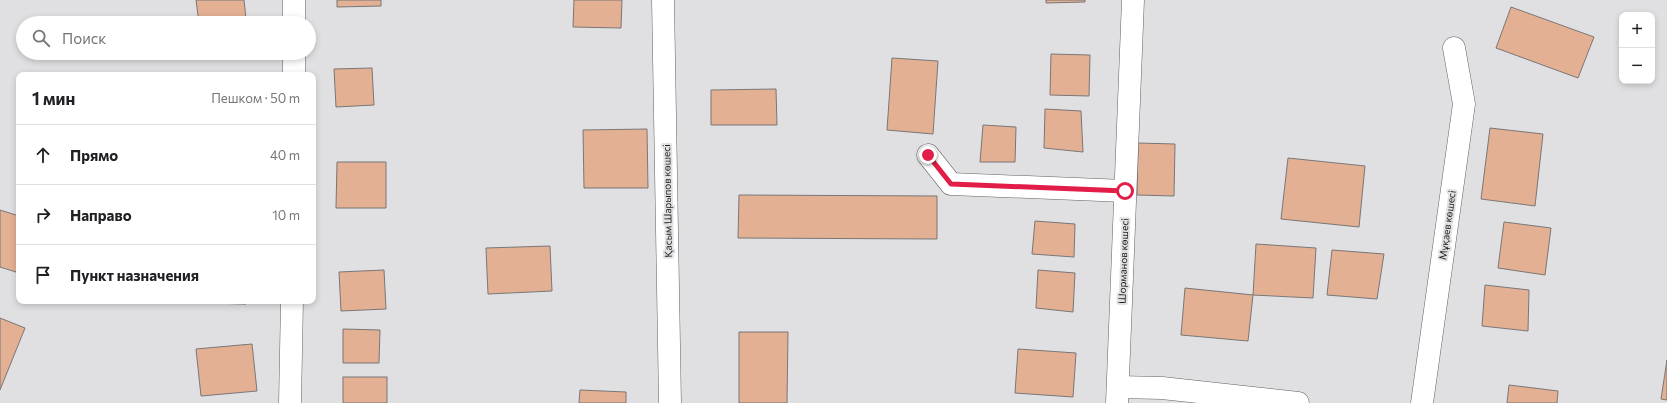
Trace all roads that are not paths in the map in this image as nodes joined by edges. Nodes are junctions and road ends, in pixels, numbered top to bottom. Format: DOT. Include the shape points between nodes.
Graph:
graph roads {
  1 [pos="294,0"];
  2 [pos="663,0"];
  3 [pos="1133,0"];
  4 [pos="294,16"];
  5 [pos="1454,48"];
  6 [pos="294,60"];
  7 [pos="294,72"];
  8 [pos="928,155"];
  9 [pos="1125,191"];
  10 [pos="292,304"];
  11 [pos="1117,395"];
  12 [pos="290,403"];
  13 [pos="670,403"];
  14 [pos="1298,403"];
  15 [pos="1422,403"];
  1 -- 4 [label="street"];
  2 -- 13 [label="street, Қасым Шарыпов көшесі"];
  3 -- 9 [label="street, Шорманов көшесі"];
  5 -- 15 [label="street, Мұқаев көшесі" via="1464,104"];
  6 -- 7 [label="street"];
  8 -- 9 [label="street" via="951,184"];
  9 -- 11 [label="street, Шорманов көшесі"];
  10 -- 12 [label="street"];
  11 -- 14 [label="street" via="1162,388"];
}
